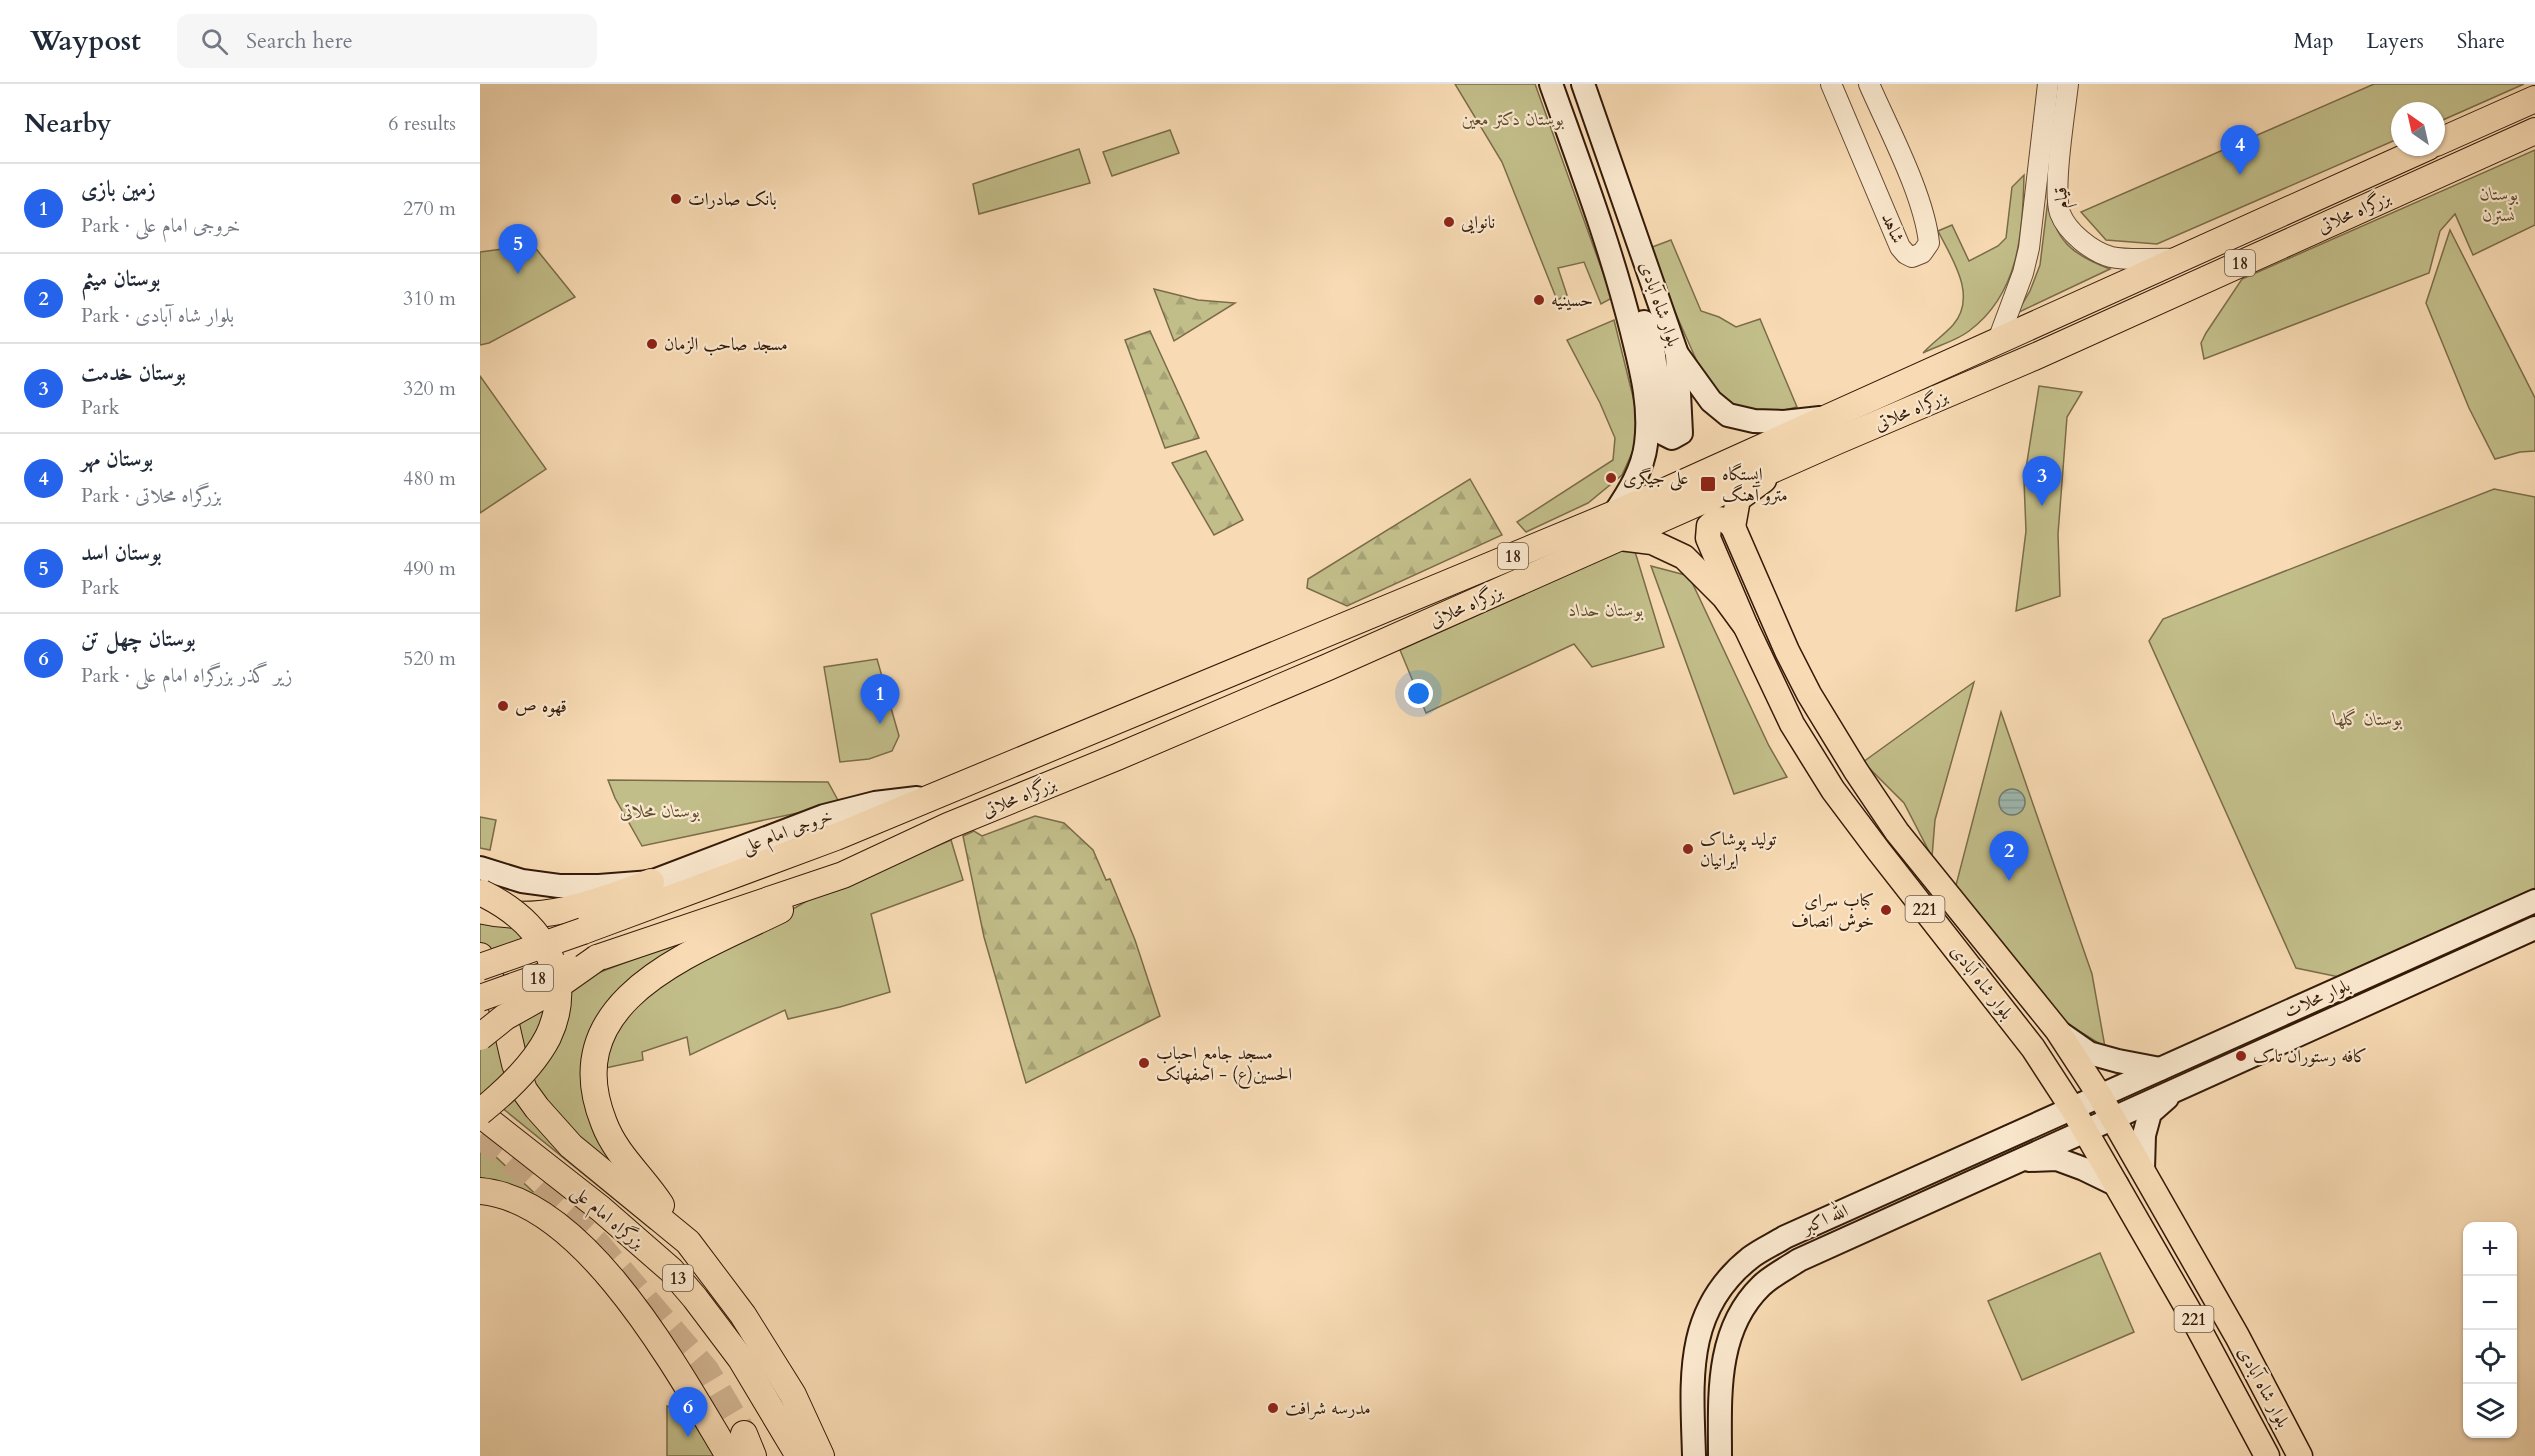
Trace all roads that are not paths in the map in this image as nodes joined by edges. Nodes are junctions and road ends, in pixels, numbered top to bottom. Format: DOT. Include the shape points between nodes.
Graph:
graph roads {
  1 [pos="1551,84"];
  2 [pos="1583,84"];
  3 [pos="1831,84"];
  4 [pos="1869,84"];
  5 [pos="2048,84"];
  6 [pos="2068,84"];
  7 [pos="2530,101"];
  8 [pos="2535,130"];
  9 [pos="2445,139"];
  10 [pos="2445,146"];
  11 [pos="2407,156"];
  12 [pos="2446,170"];
  13 [pos="2038,172"];
  14 [pos="2060,176"];
  15 [pos="2179,259"];
  16 [pos="1616,268"];
  17 [pos="1998,340"];
  18 [pos="1677,354"];
  19 [pos="1828,417"];
  20 [pos="1783,465"];
  21 [pos="1614,514"];
  22 [pos="1733,527"];
  23 [pos="1620,538"];
  24 [pos="1746,627"];
  25 [pos="928,797"];
  26 [pos="843,875"];
  27 [pos="651,882"];
  28 [pos="485,896"];
  29 [pos="2535,901"];
  30 [pos="2535,928"];
  31 [pos="605,955"];
  32 [pos="480,956"];
  33 [pos="480,967"];
  34 [pos="480,998"];
  35 [pos="2057,1030"];
  36 [pos="480,1037"];
  37 [pos="2160,1069"];
  38 [pos="2177,1090"];
  39 [pos="2100,1096"];
  40 [pos="2072,1108"];
  41 [pos="480,1113"];
  42 [pos="2114,1118"];
  43 [pos="2086,1131"];
  44 [pos="2021,1160"];
  45 [pos="2143,1169"];
  46 [pos="1916,1178"];
  47 [pos="2117,1185"];
  48 [pos="480,1191"];
  49 [pos="480,1209"];
  50 [pos="1913,1209"];
  51 [pos="679,1233"];
  52 [pos="672,1363"];
  53 [pos="729,1456"];
  54 [pos="799,1456"];
  55 [pos="821,1456"];
  56 [pos="1694,1456"];
  57 [pos="1720,1456"];
  58 [pos="2266,1456"];
  59 [pos="2300,1456"];
  1 -- 16 [label="main road, بلوار شاه آبادی"];
  2 -- 18 [label="main road, بلوار شاه آبادی"];
  3 -- 4 [label="street, شاهد" via="1900,247 1912,256 1922,253 1929,243 1928,230"];
  5 -- 13 [label="street, قیام"];
  6 -- 14 [label="street, قیام"];
  7 -- 8 [label="highway" via="2517,118 2520,126"];
  7 -- 9 [label="highway, بزرگراه محلاتی / 18"];
  8 -- 12 [label="highway, بزرگراه محلاتی / 18"];
  10 -- 12 [label="highway" via="2456,148 2458,157"];
  11 -- 15 [label="highway, بزرگراه محلاتی / 18"];
  12 -- 20 [label="highway, بزرگراه محلاتی / 18" via="2034,357"];
  13 -- 14 [label="street" via="2049,178"];
  13 -- 17 [label="street, قیام" via="2029,248"];
  14 -- 15 [label="street, قیام" via="2060,213 2067,227 2085,243 2111,256"];
  15 -- 17 [label="highway, بزرگراه محلاتی / 18"];
  16 -- 18 [label="main road" via="1641,313 1654,355 1665,434 1672,438 1681,433"];
  16 -- 21 [label="main road, بلوار شاه آبادی" via="1646,387 1648,411 1640,467"];
  17 -- 19 [label="highway, بزرگراه محلاتی / 18"];
  18 -- 19 [label="main road, بلوار شاه آبادی" via="1711,401 1728,415 1754,421"];
  19 -- 21 [label="highway, بزرگراه محلاتی / 18"];
  20 -- 22 [label="main road" via="1738,499"];
  20 -- 23 [label="highway, بزرگراه محلاتی / 18"];
  21 -- 25 [label="highway, بزرگراه محلاتی / 18"];
  22 -- 24 [label="main road, 221" via="1726,520 1717,519 1709,526 1708,538"];
  22 -- 35 [label="main road, بلوار شاه آبادی / 221" via="1809,694 1856,771 1897,832"];
  23 -- 24 [label="main road, بلوار شاه آبادی / 221" via="1652,542 1684,557 1724,597"];
  23 -- 26 [label="highway, بزرگراه محلاتی / 18" via="1265,694 948,826"];
  24 -- 40 [label="main road, بلوار شاه آبادی / 221" via="1792,724 1833,790 2033,1048"];
  25 -- 27 [label="main road, خروجی امام علی" via="875,803 824,816"];
  25 -- 33 [label="highway, بزرگراه محلاتی / 18, bridge" via="836,837"];
  26 -- 31 [label="highway, بزرگراه محلاتی / 18"];
  26 -- 51 [label="highway" via="662,970 619,1006 600,1038 594,1077 604,1124"];
  27 -- 28 [label="main road, خروجی امام علی" via="559,886 522,881"];
  27 -- 28 [label="highway" via="589,904 537,915"];
  28 -- 41 [label="highway, bridge" via="513,910 540,937 553,963 557,989 556,1015 547,1038 515,1080"];
  29 -- 37 [label="main road, بلوار محلات"];
  30 -- 38 [label="main road, بلوار محلات"];
  31 -- 34 [label="highway, بزرگراه محلاتی / 18, bridge"];
  31 -- 36 [label="highway, bridge" via="505,1017"];
  32 -- 51 [label="highway" via="500,999 524,1090 571,1146"];
  35 -- 37 [label="main road" via="2089,1053"];
  35 -- 39 [label="main road, بلوار شاه آبادی / 221"];
  37 -- 39 [label="main road, بلوار محلات"];
  38 -- 42 [label="main road, بلوار محلات"];
  38 -- 45 [label="main road" via="2150,1113 2144,1136"];
  39 -- 40 [label="main road, الله اکبر"];
  39 -- 42 [label="main road, بلوار شاه آبادی / 221"];
  40 -- 43 [label="main road, بلوار شاه آبادی / 221"];
  40 -- 46 [label="main road, الله اکبر"];
  41 -- 54 [label="highway, بزرگراه امام علی / 13" via="671,1270 741,1359"];
  42 -- 43 [label="main road, الله اکبر"];
  42 -- 45 [label="main road, بلوار شاه آبادی / 221"];
  43 -- 44 [label="main road, الله اکبر"];
  43 -- 47 [label="main road, بلوار شاه آبادی / 221"];
  44 -- 47 [label="main road" via="2056,1159"];
  44 -- 50 [label="main road, الله اکبر"];
  45 -- 59 [label="main road, بلوار شاه آبادی / 221"];
  46 -- 50 [label="main road"];
  46 -- 56 [label="main road, الله اکبر" via="1785,1237 1750,1258 1720,1290 1700,1327 1693,1357"];
  47 -- 58 [label="main road, بلوار شاه آبادی / 221"];
  48 -- 52 [label="highway" via="526,1203 583,1247 625,1296"];
  49 -- 52 [label="highway" via="499,1211 543,1233"];
  50 -- 57 [label="main road, الله اکبر" via="1799,1260 1762,1286 1739,1312 1725,1350"];
  51 -- 55 [label="highway" via="743,1315 793,1395"];
  52 -- 53 [label="highway"];
}
